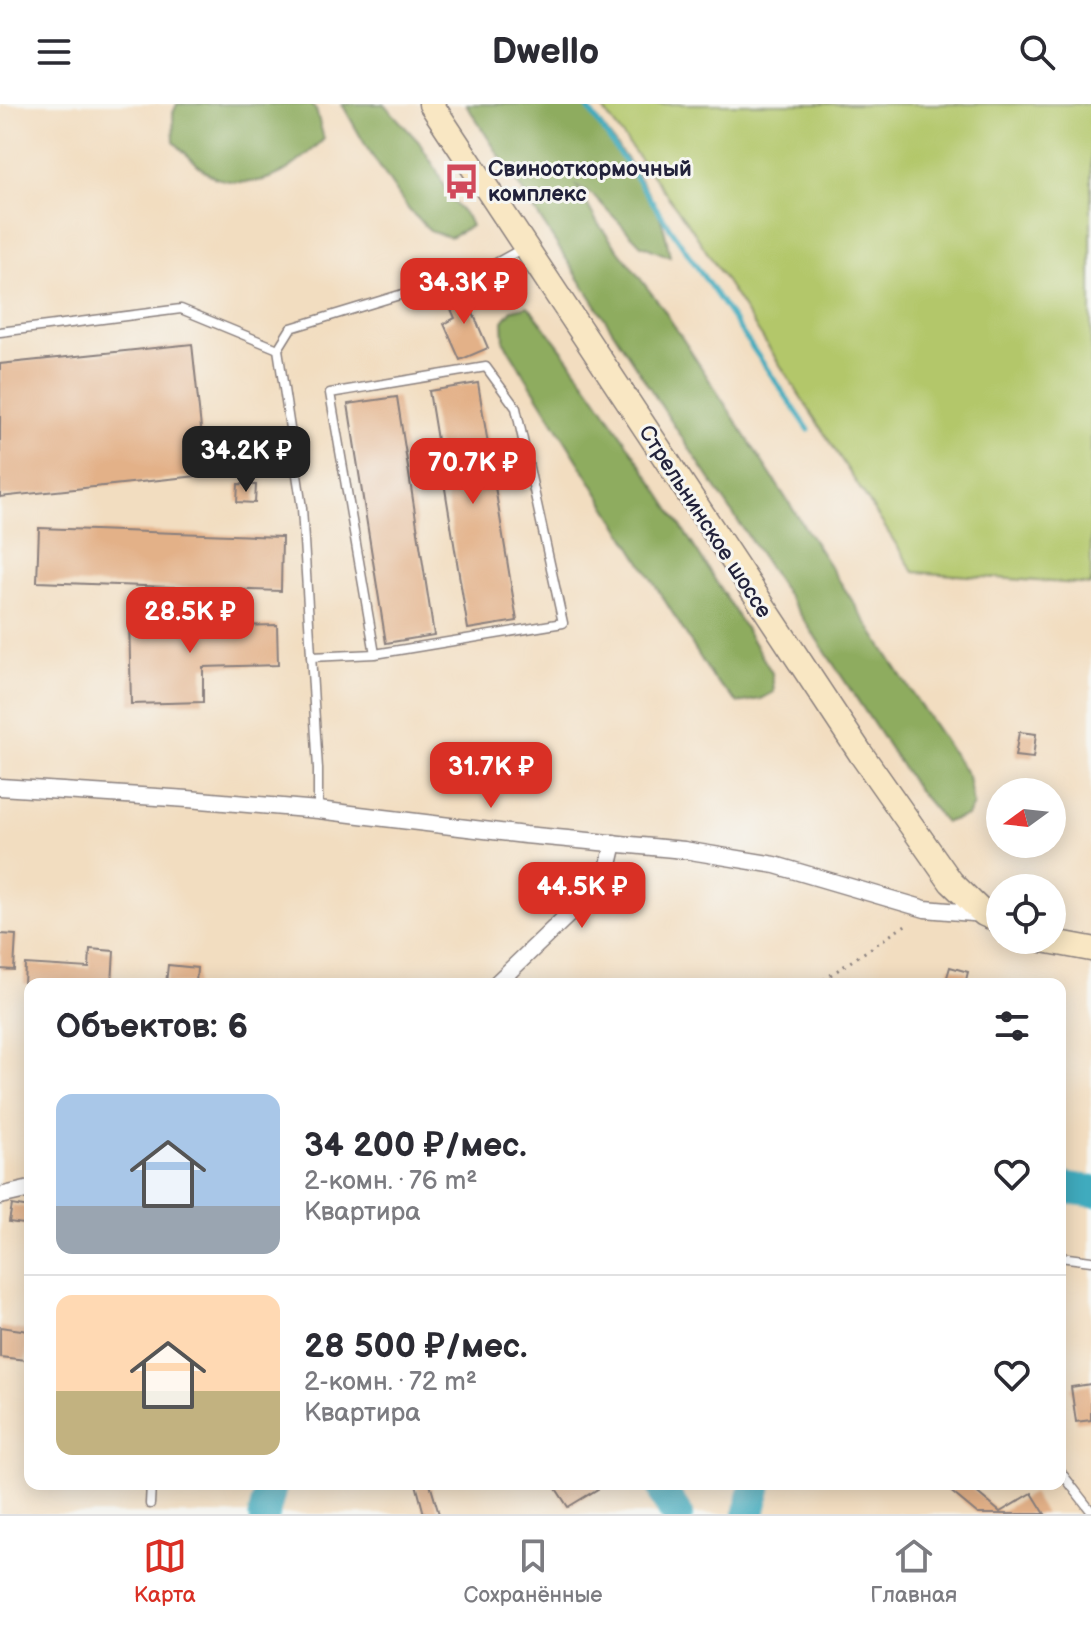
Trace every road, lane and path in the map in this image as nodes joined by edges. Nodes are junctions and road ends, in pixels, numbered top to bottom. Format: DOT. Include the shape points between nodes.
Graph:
graph roads {
  1 [pos="431,104"];
  2 [pos="525,247"];
  3 [pos="0,332"];
  4 [pos="278,349"];
  5 [pos="375,654"];
  6 [pos="311,657"];
  7 [pos="0,787"];
  8 [pos="318,810"];
  9 [pos="614,843"];
  10 [pos="925,909"];
  11 [pos="986,913"];
  12 [pos="986,917"];
  13 [pos="1066,944"];
  14 [pos="1091,949"];
  15 [pos="502,978"];
  16 [pos="826,978"];
  17 [pos="24,1190"];
  18 [pos="0,1196"];
  19 [pos="1066,1258"];
  20 [pos="1091,1261"];
  21 [pos="1066,1479"];
  22 [pos="151,1490"];
  23 [pos="150,1504"];
  24 [pos="1091,1511"];
  1 -- 2 [label="main road, Стрельнинское шоссе"];
  2 -- 4 [label="lane" via="485,269 291,328"];
  2 -- 11 [label="main road, Стрельнинское шоссе" via="865,761 951,882"];
  3 -- 4 [label="lane" via="181,309"];
  4 -- 6 [label="lane" via="302,508"];
  5 -- 5 [label="lane" via="563,623 516,408 486,367 330,393"];
  5 -- 6 [label="lane"];
  6 -- 8 [label="lane"];
  7 -- 8 [label="street"];
  8 -- 9 [label="street"];
  9 -- 10 [label="street" via="775,865"];
  9 -- 15 [label="street" via="608,869 594,890"];
  10 -- 12 [label="street"];
  10 -- 16 [label="path"];
  13 -- 14 [label="main road"];
  17 -- 18 [label="street"];
  19 -- 20 [label="lane"];
  21 -- 24 [label="lane"];
  22 -- 23 [label="lane"];
}
